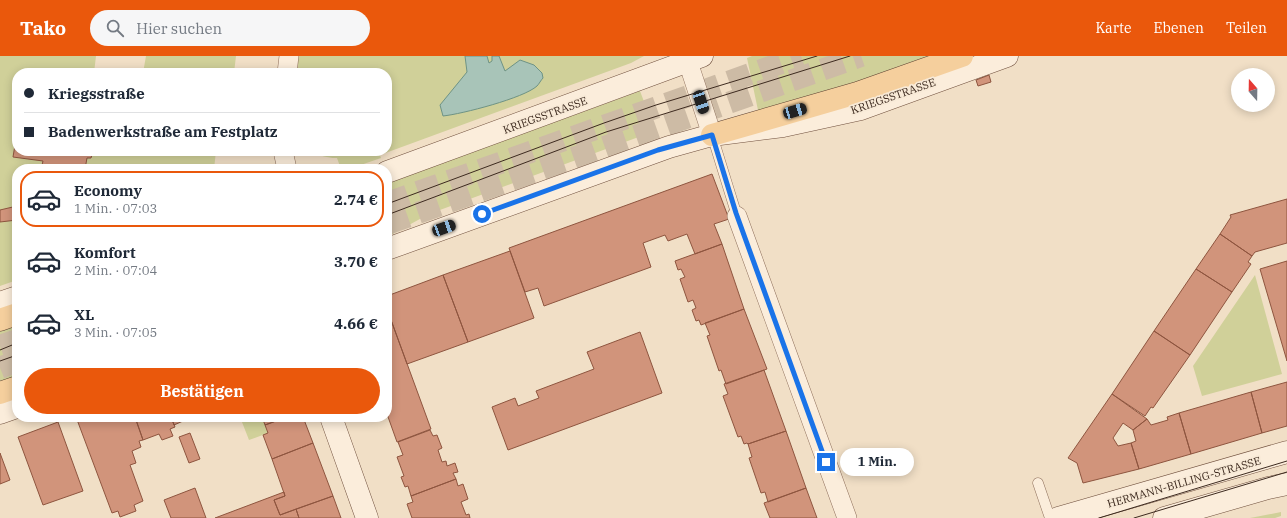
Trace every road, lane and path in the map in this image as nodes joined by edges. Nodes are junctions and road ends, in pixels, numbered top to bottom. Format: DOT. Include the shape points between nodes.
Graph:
graph roads {
  1 [pos="289,56"];
  2 [pos="962,56"];
  3 [pos="1007,56"];
  4 [pos="693,58"];
  5 [pos="288,68"];
  6 [pos="712,135"];
  7 [pos="392,170"];
  8 [pos="737,216"];
  9 [pos="392,247"];
  10 [pos="12,299"];
  11 [pos="0,303"];
  12 [pos="12,316"];
  13 [pos="0,320"];
  14 [pos="12,389"];
  15 [pos="0,393"];
  16 [pos="12,409"];
  17 [pos="0,414"];
  18 [pos="332,422"];
  19 [pos="1287,452"];
  20 [pos="1038,483"];
  21 [pos="1287,484"];
  22 [pos="367,518"];
  23 [pos="847,518"];
  24 [pos="1050,518"];
  25 [pos="1058,518"];
  26 [pos="1164,518"];
  1 -- 5 [label="street"];
  2 -- 6 [label="main road" via="857,93"];
  3 -- 6 [label="main road, KRIEGSSTRASSE" via="861,109 783,126"];
  4 -- 6 [label="street"];
  4 -- 7 [label="main road, KRIEGSSTRASSE"];
  6 -- 8 [label="lane"];
  6 -- 9 [label="main road, KRIEGSSTRASSE" via="658,150"];
  8 -- 23 [label="street"];
  10 -- 11 [label="main road"];
  12 -- 13 [label="main road"];
  14 -- 15 [label="main road"];
  16 -- 17 [label="main road"];
  18 -- 22 [label="main road"];
  19 -- 25 [label="main road, HERMANN-BILLING-STRASSE"];
  20 -- 24 [label="lane"];
  21 -- 26 [label="main road"];
}
